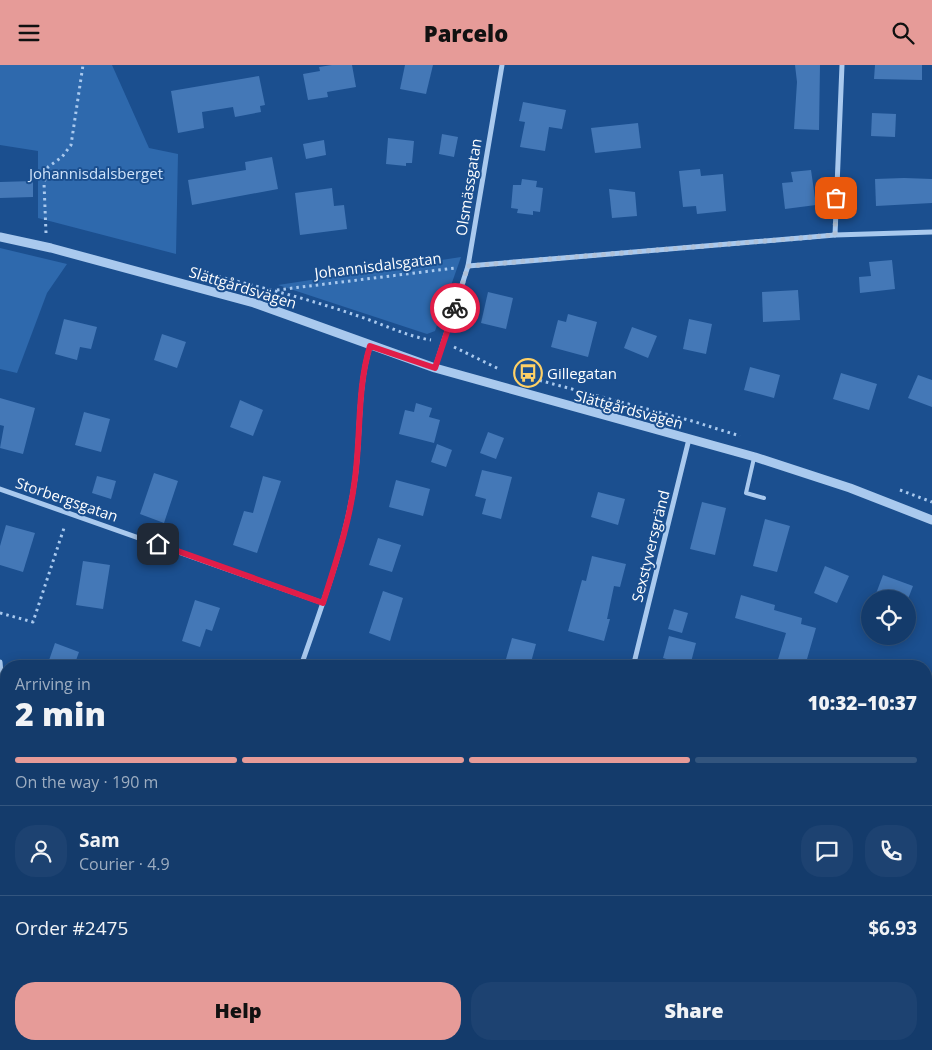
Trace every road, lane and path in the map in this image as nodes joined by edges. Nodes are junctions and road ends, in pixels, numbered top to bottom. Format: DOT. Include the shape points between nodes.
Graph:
graph roads {
  1 [pos="83,65"];
  2 [pos="502,65"];
  3 [pos="842,65"];
  4 [pos="932,232"];
  5 [pos="38,233"];
  6 [pos="835,235"];
  7 [pos="0,237"];
  8 [pos="468,266"];
  9 [pos="209,274"];
  10 [pos="276,290"];
  11 [pos="443,341"];
  12 [pos="370,346"];
  13 [pos="435,368"];
  14 [pos="506,371"];
  15 [pos="525,376"];
  16 [pos="689,439"];
  17 [pos="747,439"];
  18 [pos="755,457"];
  19 [pos="895,488"];
  20 [pos="0,489"];
  21 [pos="764,498"];
  22 [pos="932,502"];
  23 [pos="69,512"];
  24 [pos="932,520"];
  25 [pos="323,603"];
  26 [pos="0,613"];
  27 [pos="635,659"];
  28 [pos="303,660"];
  29 [pos="932,683"];
  30 [pos="932,713"];
  1 -- 5 [label="path" via="71,145 48,167 44,183 46,235"];
  2 -- 8 [label="street, Olsmässgatan"];
  3 -- 6 [label="street"];
  4 -- 6 [label="street"];
  6 -- 8 [label="street"];
  7 -- 12 [label="street, Slättgårdsvägen" via="60,250 254,303"];
  8 -- 10 [label="path, Johannisdalsgatan"];
  8 -- 11 [label="street, Olsmässgatan"];
  9 -- 10 [label="path"];
  10 -- 11 [label="path" via="415,337"];
  11 -- 13 [label="street, Olsmässgatan"];
  11 -- 14 [label="path"];
  12 -- 13 [label="street, Slättgårdsvägen"];
  12 -- 25 [label="street" via="363,371 360,432 348,517"];
  13 -- 16 [label="street, Slättgårdsvägen"];
  15 -- 17 [label="path"];
  16 -- 18 [label="street, Slättgårdsvägen"];
  16 -- 27 [label="street, Sexstyversgränd"];
  18 -- 21 [label="lane" via="746,493"];
  18 -- 24 [label="street, Slättgårdsvägen" via="850,488"];
  19 -- 22 [label="path"];
  20 -- 23 [label="street, Storbergsgatan"];
  23 -- 25 [label="street, Storbergsgatan"];
  23 -- 26 [label="path" via="33,623"];
  25 -- 28 [label="street"];
  29 -- 30 [label="street"];
}
